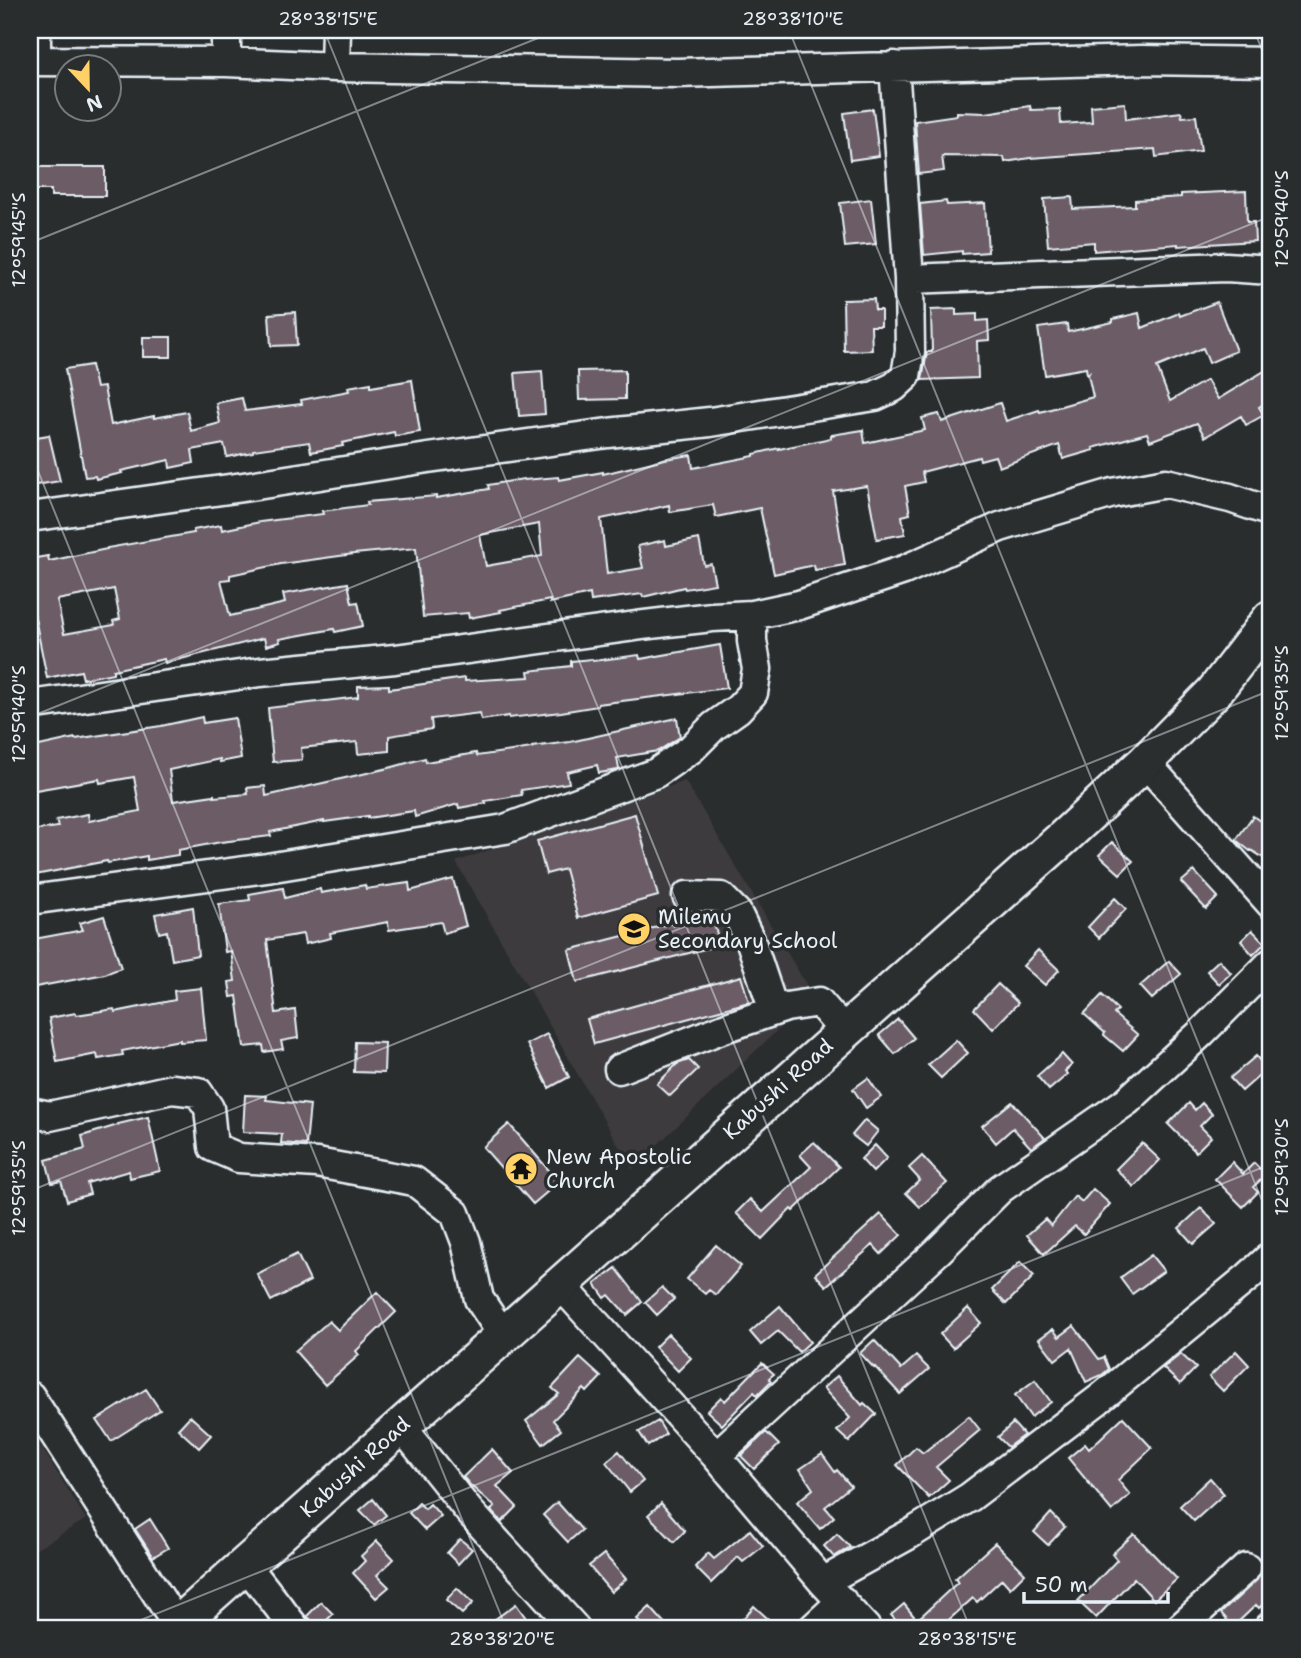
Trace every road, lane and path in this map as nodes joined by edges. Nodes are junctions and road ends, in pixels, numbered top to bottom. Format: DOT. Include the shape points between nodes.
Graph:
graph roads {
  1 [pos="36,30"];
  2 [pos="226,30"];
  3 [pos="337,30"];
  4 [pos="33,61"];
  5 [pos="226,62"];
  6 [pos="1271,62"];
  7 [pos="894,66"];
  8 [pos="335,67"];
  9 [pos="1271,270"];
  10 [pos="909,279"];
  11 [pos="1271,512"];
  12 [pos="30,517"];
  13 [pos="752,615"];
  14 [pos="1271,618"];
  15 [pos="30,705"];
  16 [pos="1144,762"];
  17 [pos="687,896"];
  18 [pos="30,900"];
  19 [pos="1271,904"];
  20 [pos="1271,963"];
  21 [pos="774,1011"];
  22 [pos="844,1031"];
  23 [pos="619,1069"];
  24 [pos="30,1112"];
  25 [pos="1271,1256"];
  26 [pos="560,1284"];
  27 [pos="503,1335"];
  28 [pos="30,1396"];
  29 [pos="401,1426"];
  30 [pos="716,1456"];
  31 [pos="246,1565"];
  32 [pos="1246,1568"];
  33 [pos="833,1592"];
  34 [pos="176,1627"];
  35 [pos="295,1628"];
  36 [pos="575,1628"];
  37 [pos="813,1628"];
  38 [pos="866,1628"];
  39 [pos="1180,1628"];
  1 -- 4 [label="street"];
  2 -- 5 [label="street"];
  3 -- 8 [label="street"];
  4 -- 5 [label="street"];
  5 -- 8 [label="street"];
  6 -- 7 [label="street"];
  7 -- 8 [label="street" via="677,73"];
  7 -- 10 [label="street"];
  9 -- 10 [label="street" via="1226,267"];
  10 -- 12 [label="street" via="906,376 875,396"];
  11 -- 13 [label="street" via="1166,483 1113,493 1000,527 904,570 799,605"];
  13 -- 15 [label="street" via="260,672"];
  13 -- 18 [label="street" via="757,669 753,693 691,749 656,773 505,828 267,868"];
  14 -- 16 [label="main road, Kabushi Road" via="1214,692"];
  16 -- 19 [label="street"];
  16 -- 22 [label="main road, Kabushi Road"];
  17 -- 21 [label="street" via="721,897 737,913"];
  20 -- 30 [label="street" via="1127,1101 1000,1189"];
  21 -- 22 [label="street" via="819,1002"];
  21 -- 23 [label="street"];
  22 -- 26 [label="main road, Kabushi Road"];
  24 -- 27 [label="street" via="50,1116 172,1089 198,1092 209,1108 213,1147 239,1157 317,1163 414,1181 455,1213 480,1299"];
  25 -- 33 [label="street" via="1098,1400"];
  26 -- 27 [label="main road, Kabushi Road"];
  26 -- 30 [label="street"];
  27 -- 29 [label="main road, Kabushi Road"];
  28 -- 34 [label="street"];
  29 -- 31 [label="main road, Kabushi Road"];
  29 -- 36 [label="street" via="469,1511"];
  30 -- 33 [label="street"];
  31 -- 34 [label="main road, Kabushi Road"];
  31 -- 35 [label="street"];
  32 -- 39 [label="street"];
  33 -- 37 [label="street"];
  33 -- 38 [label="street"];
}
